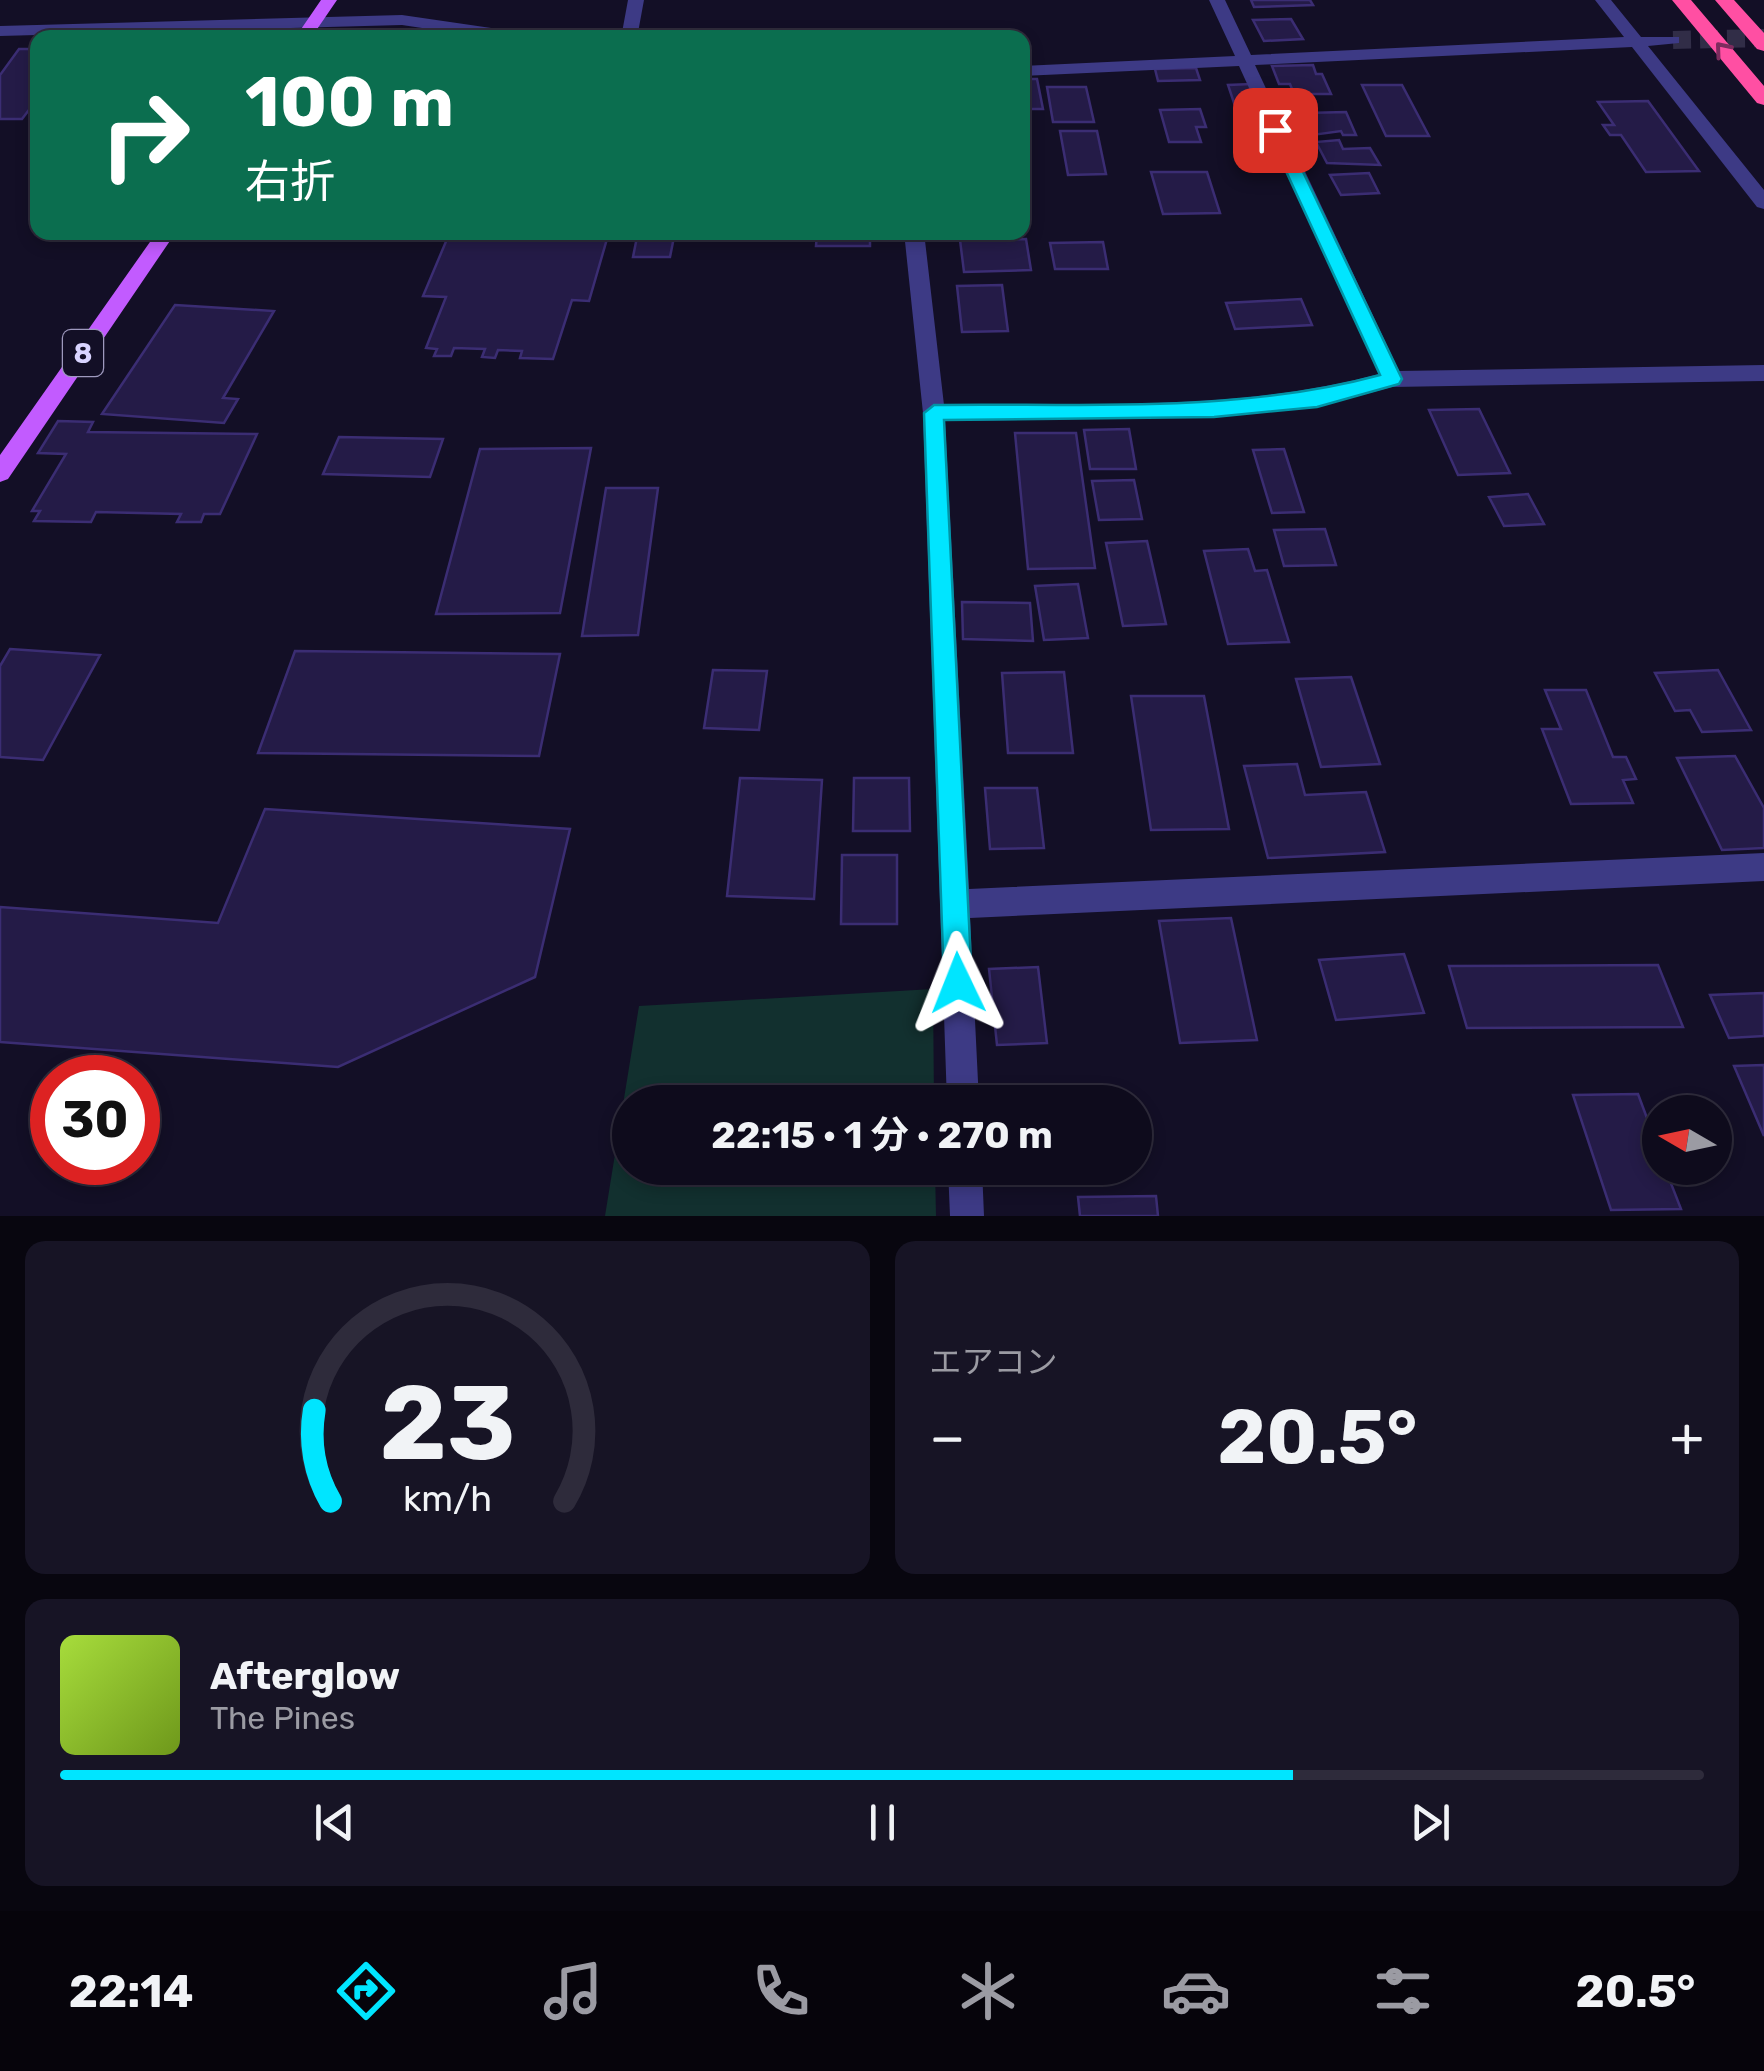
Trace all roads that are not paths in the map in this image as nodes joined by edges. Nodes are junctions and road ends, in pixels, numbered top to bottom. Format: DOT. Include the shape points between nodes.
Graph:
graph roads {
  1 [pos="329,0"];
  2 [pos="636,0"];
  3 [pos="1217,0"];
  4 [pos="1603,0"];
  5 [pos="1681,0"];
  6 [pos="1724,0"];
  7 [pos="315,20"];
  8 [pos="308,30"];
  9 [pos="471,30"];
  10 [pos="630,30"];
  11 [pos="0,31"];
  12 [pos="1633,40"];
  13 [pos="1673,40"];
  14 [pos="1764,45"];
  15 [pos="1242,60"];
  16 [pos="1030,72"];
  17 [pos="1764,99"];
  18 [pos="1764,204"];
  19 [pos="161,240"];
  20 [pos="915,240"];
  21 [pos="1764,374"];
  22 [pos="1392,379"];
  23 [pos="934,413"];
  24 [pos="0,473"];
  25 [pos="1764,868"];
  26 [pos="956,904"];
  27 [pos="962,1085"];
  28 [pos="966,1185"];
  29 [pos="967,1216"];
  1 -- 7 [label="main road"];
  2 -- 10 [label="street"];
  3 -- 15 [label="street"];
  4 -- 12 [label="street"];
  17 -- 5 [label="highway, one-way"];
  6 -- 14 [label="highway"];
  7 -- 8 [label="main road"];
  7 -- 9 [label="street" via="402,20"];
  7 -- 11 [label="street" via="186,18"];
  12 -- 13 [label="street"];
  12 -- 15 [label="street"];
  12 -- 18 [label="street"];
  15 -- 16 [label="street"];
  15 -- 22 [label="street"];
  19 -- 24 [label="main road, 8"];
  20 -- 23 [label="street"];
  21 -- 22 [label="street"];
  22 -- 23 [label="street" via="1317,400 1214,409"];
  23 -- 26 [label="street"];
  25 -- 26 [label="street"];
  26 -- 27 [label="street"];
  28 -- 29 [label="street"];
}
